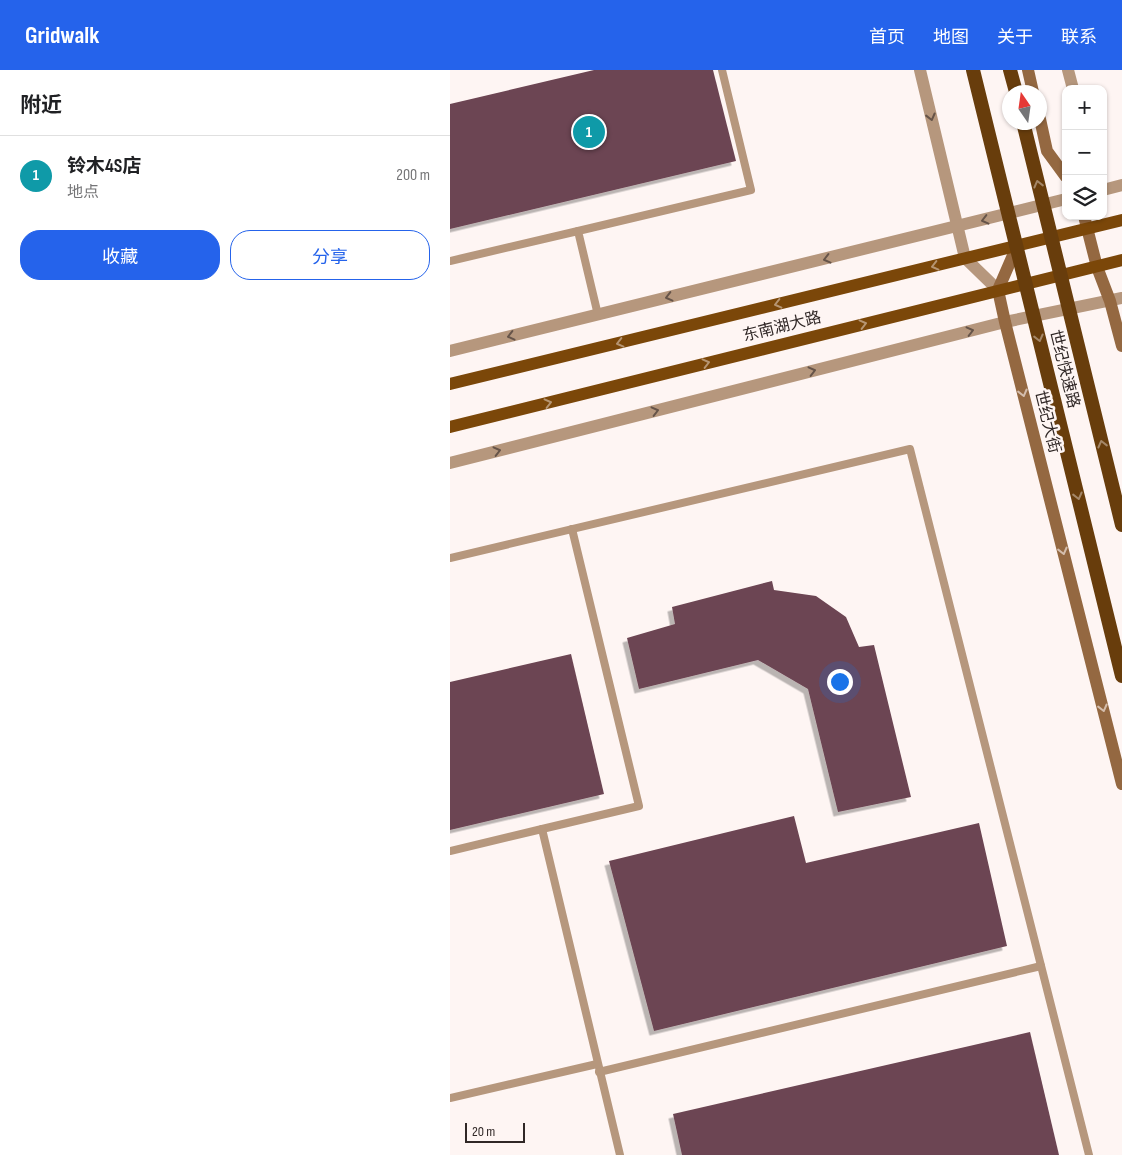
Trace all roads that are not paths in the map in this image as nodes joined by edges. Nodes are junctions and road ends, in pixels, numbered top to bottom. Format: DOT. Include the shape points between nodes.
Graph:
graph roads {
  1 [pos="722,70"];
  2 [pos="920,70"];
  3 [pos="972,70"];
  4 [pos="1010,70"];
  5 [pos="1028,70"];
  6 [pos="1068,70"];
  7 [pos="1014,85"];
  8 [pos="1031,85"];
  9 [pos="1071,85"];
  10 [pos="1025,130"];
  11 [pos="1042,130"];
  12 [pos="1064,175"];
  13 [pos="1122,185"];
  14 [pos="1107,189"];
  15 [pos="1062,200"];
  16 [pos="1009,214"];
  17 [pos="1122,220"];
  18 [pos="1086,223"];
  19 [pos="958,226"];
  20 [pos="578,231"];
  21 [pos="1017,246"];
  22 [pos="965,258"];
  23 [pos="1122,260"];
  24 [pos="450,261"];
  25 [pos="1096,267"];
  26 [pos="998,290"];
  27 [pos="1116,300"];
  28 [pos="598,315"];
  29 [pos="1005,322"];
  30 [pos="1122,346"];
  31 [pos="450,351"];
  32 [pos="450,384"];
  33 [pos="450,427"];
  34 [pos="450,463"];
  35 [pos="1122,526"];
  36 [pos="572,529"];
  37 [pos="450,558"];
  38 [pos="1122,676"];
  39 [pos="1122,784"];
  40 [pos="542,829"];
  41 [pos="450,851"];
  42 [pos="1041,966"];
  43 [pos="598,1068"];
  44 [pos="450,1098"];
  45 [pos="620,1155"];
  46 [pos="1089,1155"];
  1 -- 20 [label="lane" via="751,190"];
  2 -- 19 [label="street, one-way"];
  3 -- 16 [label="main road"];
  3 -- 38 [label="highway, 世纪快速路, one-way, bridge"];
  4 -- 7 [label="highway"];
  5 -- 8 [label="main road"];
  6 -- 9 [label="street"];
  35 -- 10 [label="highway, 世纪快速路, one-way, bridge"];
  11 -- 12 [label="main road" via="1047,152"];
  13 -- 14 [label="street"];
  15 -- 16 [label="street"];
  16 -- 19 [label="street, one-way"];
  16 -- 21 [label="main road"];
  17 -- 18 [label="main road, 东南湖大路"];
  18 -- 21 [label="main road, 东南湖大路"];
  18 -- 25 [label="main road"];
  19 -- 22 [label="street"];
  19 -- 28 [label="street, one-way"];
  20 -- 24 [label="lane"];
  20 -- 28 [label="lane"];
  21 -- 22 [label="main road, 东南湖大路"];
  21 -- 26 [label="main road"];
  22 -- 26 [label="street"];
  22 -- 32 [label="main road, 东南湖大路, one-way"];
  23 -- 25 [label="main road, 东南湖大路"];
  25 -- 26 [label="main road, 东南湖大路"];
  25 -- 27 [label="main road"];
  26 -- 29 [label="main road, 世纪大街"];
  33 -- 26 [label="main road, 东南湖大路, one-way"];
  27 -- 29 [label="street"];
  27 -- 30 [label="main road"];
  28 -- 31 [label="street, one-way"];
  34 -- 29 [label="street, one-way"];
  29 -- 39 [label="main road, 世纪大街, one-way"];
  36 -- 37 [label="lane"];
  36 -- 40 [label="lane" via="639,806"];
  36 -- 42 [label="lane" via="910,450"];
  40 -- 41 [label="lane"];
  40 -- 43 [label="lane"];
  42 -- 43 [label="lane"];
  42 -- 46 [label="lane"];
  43 -- 44 [label="lane"];
  43 -- 45 [label="lane"];
}
